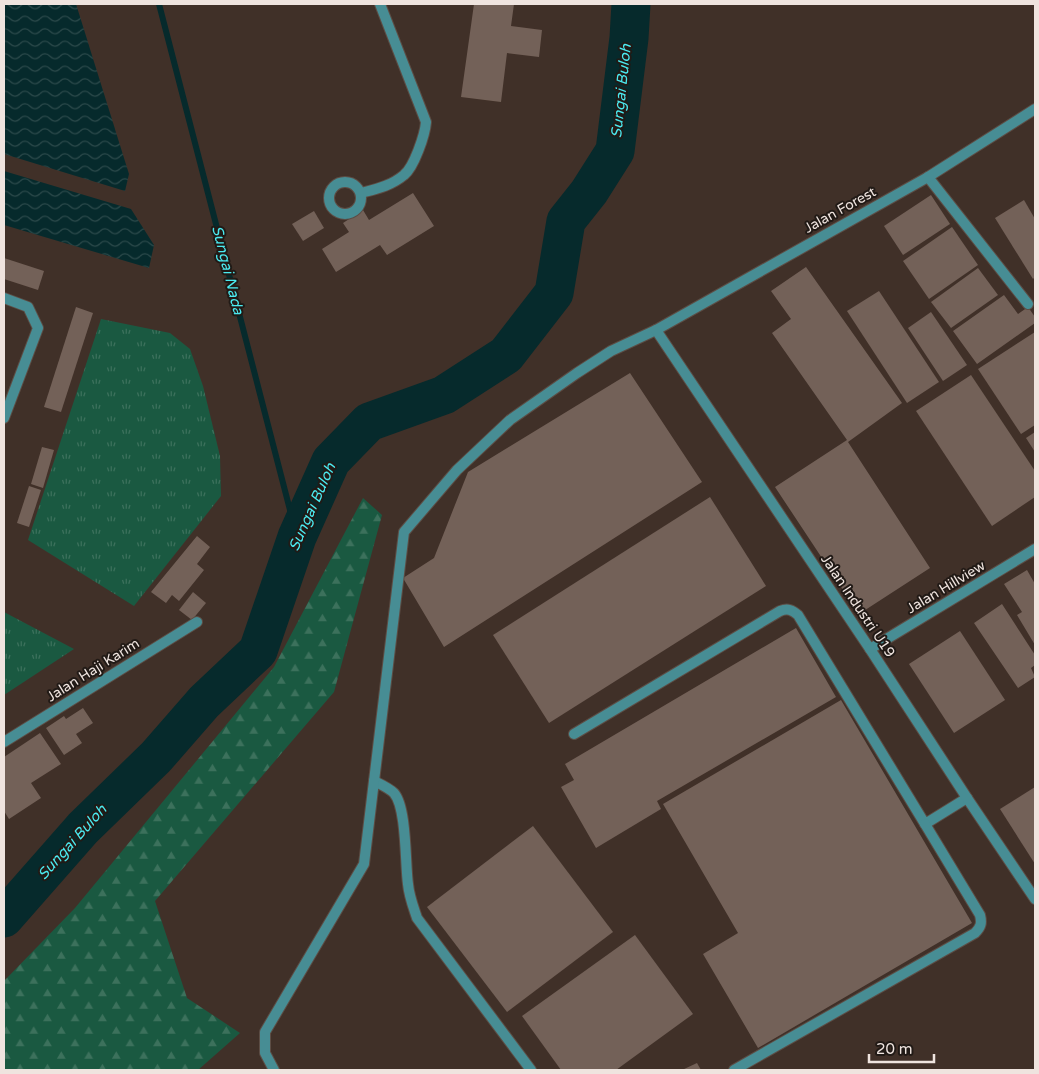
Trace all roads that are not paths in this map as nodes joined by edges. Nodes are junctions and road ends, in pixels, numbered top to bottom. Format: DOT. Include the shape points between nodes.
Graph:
graph roads {
  1 [pos="380,4"];
  2 [pos="1035,108"];
  3 [pos="928,177"];
  4 [pos="361,193"];
  5 [pos="4,298"];
  6 [pos="1028,304"];
  7 [pos="656,330"];
  8 [pos="4,418"];
  9 [pos="1035,549"];
  10 [pos="197,622"];
  11 [pos="870,649"];
  12 [pos="574,734"];
  13 [pos="4,742"];
  14 [pos="374,781"];
  15 [pos="967,798"];
  16 [pos="925,824"];
  17 [pos="1035,899"];
  18 [pos="274,1070"];
  19 [pos="531,1070"];
  20 [pos="734,1070"];
  1 -- 4 [label="street" via="426,122 425,134 405,175 384,188"];
  2 -- 3 [label="street, Jalan Forest"];
  3 -- 6 [label="street"];
  3 -- 7 [label="street, Jalan Forest"];
  5 -- 8 [label="street" via="28,307 38,328"];
  7 -- 11 [label="street, Jalan Industri U19"];
  7 -- 14 [label="street, Jalan Forest" via="604,355 510,420 457,470 404,532"];
  9 -- 11 [label="street, Jalan Hillview"];
  10 -- 13 [label="street, Jalan Haji Karim"];
  11 -- 15 [label="street, Jalan Industri U19"];
  12 -- 16 [label="street" via="787,609 798,615"];
  14 -- 18 [label="street, Jalan Forest" via="364,864 265,1032 265,1053"];
  14 -- 19 [label="street" via="394,793 399,802 407,882 417,918"];
  15 -- 16 [label="street"];
  15 -- 17 [label="street, Jalan Industri U19"];
  16 -- 20 [label="street" via="980,915 979,928"];
}
